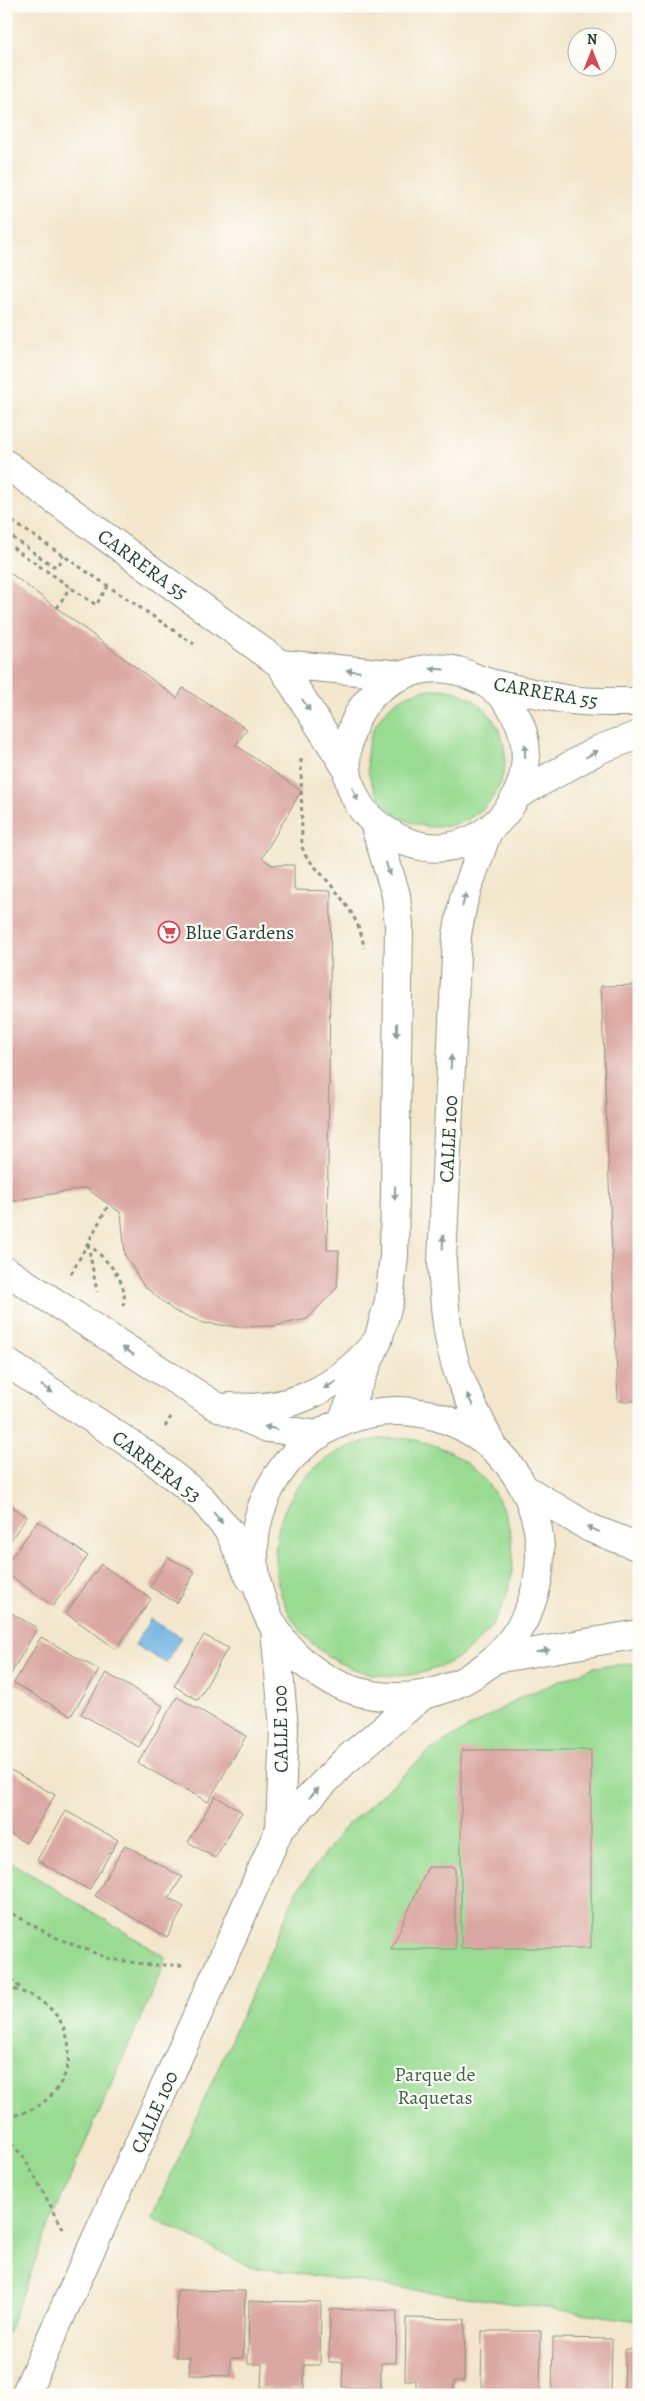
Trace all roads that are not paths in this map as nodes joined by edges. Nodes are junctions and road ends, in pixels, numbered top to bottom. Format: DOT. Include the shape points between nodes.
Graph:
graph roads {
  1 [pos="6,464"];
  2 [pos="280,664"];
  3 [pos="402,675"];
  4 [pos="484,681"];
  5 [pos="639,702"];
  6 [pos="639,735"];
  7 [pos="346,769"];
  8 [pos="519,794"];
  9 [pos="374,823"];
  10 [pos="488,831"];
  11 [pos="6,1271"];
  12 [pos="378,1340"];
  13 [pos="6,1362"];
  14 [pos="214,1405"];
  15 [pos="330,1429"];
  16 [pos="491,1444"];
  17 [pos="527,1490"];
  18 [pos="639,1547"];
  19 [pos="270,1619"];
  20 [pos="639,1634"];
  21 [pos="495,1659"];
  22 [pos="422,1696"];
  23 [pos="280,1828"];
  24 [pos="25,2395"];
  1 -- 2 [label="street, CARRERA 55"];
  3 -- 2 [label="street, one-way"];
  2 -- 7 [label="street, CARRERA 55, one-way"];
  4 -- 3 [label="street, one-way" via="457,671 429,668"];
  3 -- 7 [label="street" via="377,690 358,712 348,739"];
  4 -- 5 [label="street, CARRERA 55" via="571,700"];
  8 -- 4 [label="street, one-way" via="526,769 525,743 517,719 504,698"];
  8 -- 6 [label="street, one-way" via="600,749"];
  7 -- 9 [label="street, one-way" via="355,798"];
  8 -- 10 [label="street" via="506,814"];
  9 -- 10 [label="street" via="399,840 429,847 460,844"];
  9 -- 12 [label="street, one-way" via="396,895 399,925 394,1256 389,1301"];
  16 -- 10 [label="street, CALLE 100, one-way" via="460,1377 451,1347 444,1307 442,1261 457,935 464,898"];
  14 -- 11 [label="street, one-way"];
  12 -- 14 [label="street, one-way" via="360,1363 309,1397 278,1405 246,1408"];
  12 -- 15 [label="street"];
  13 -- 19 [label="street, CARRERA 53, one-way" via="147,1455 202,1499 229,1532"];
  15 -- 14 [label="street, one-way" via="268,1428"];
  15 -- 16 [label="street" via="372,1414 403,1412 434,1416"];
  15 -- 19 [label="street" via="293,1456 274,1482 260,1512 254,1544 255,1577"];
  16 -- 17 [label="street"];
  18 -- 17 [label="street, one-way" via="590,1528"];
  17 -- 21 [label="street" via="538,1526 541,1562 535,1598 519,1631"];
  19 -- 22 [label="street" via="296,1656 323,1677 354,1691 388,1697"];
  19 -- 23 [label="street, CALLE 100" via="284,1728"];
  21 -- 20 [label="street, one-way"];
  21 -- 22 [label="street" via="461,1683"];
  23 -- 22 [label="street, CALLE 100, one-way" via="345,1761"];
  23 -- 24 [label="street, CALLE 100"];
}
